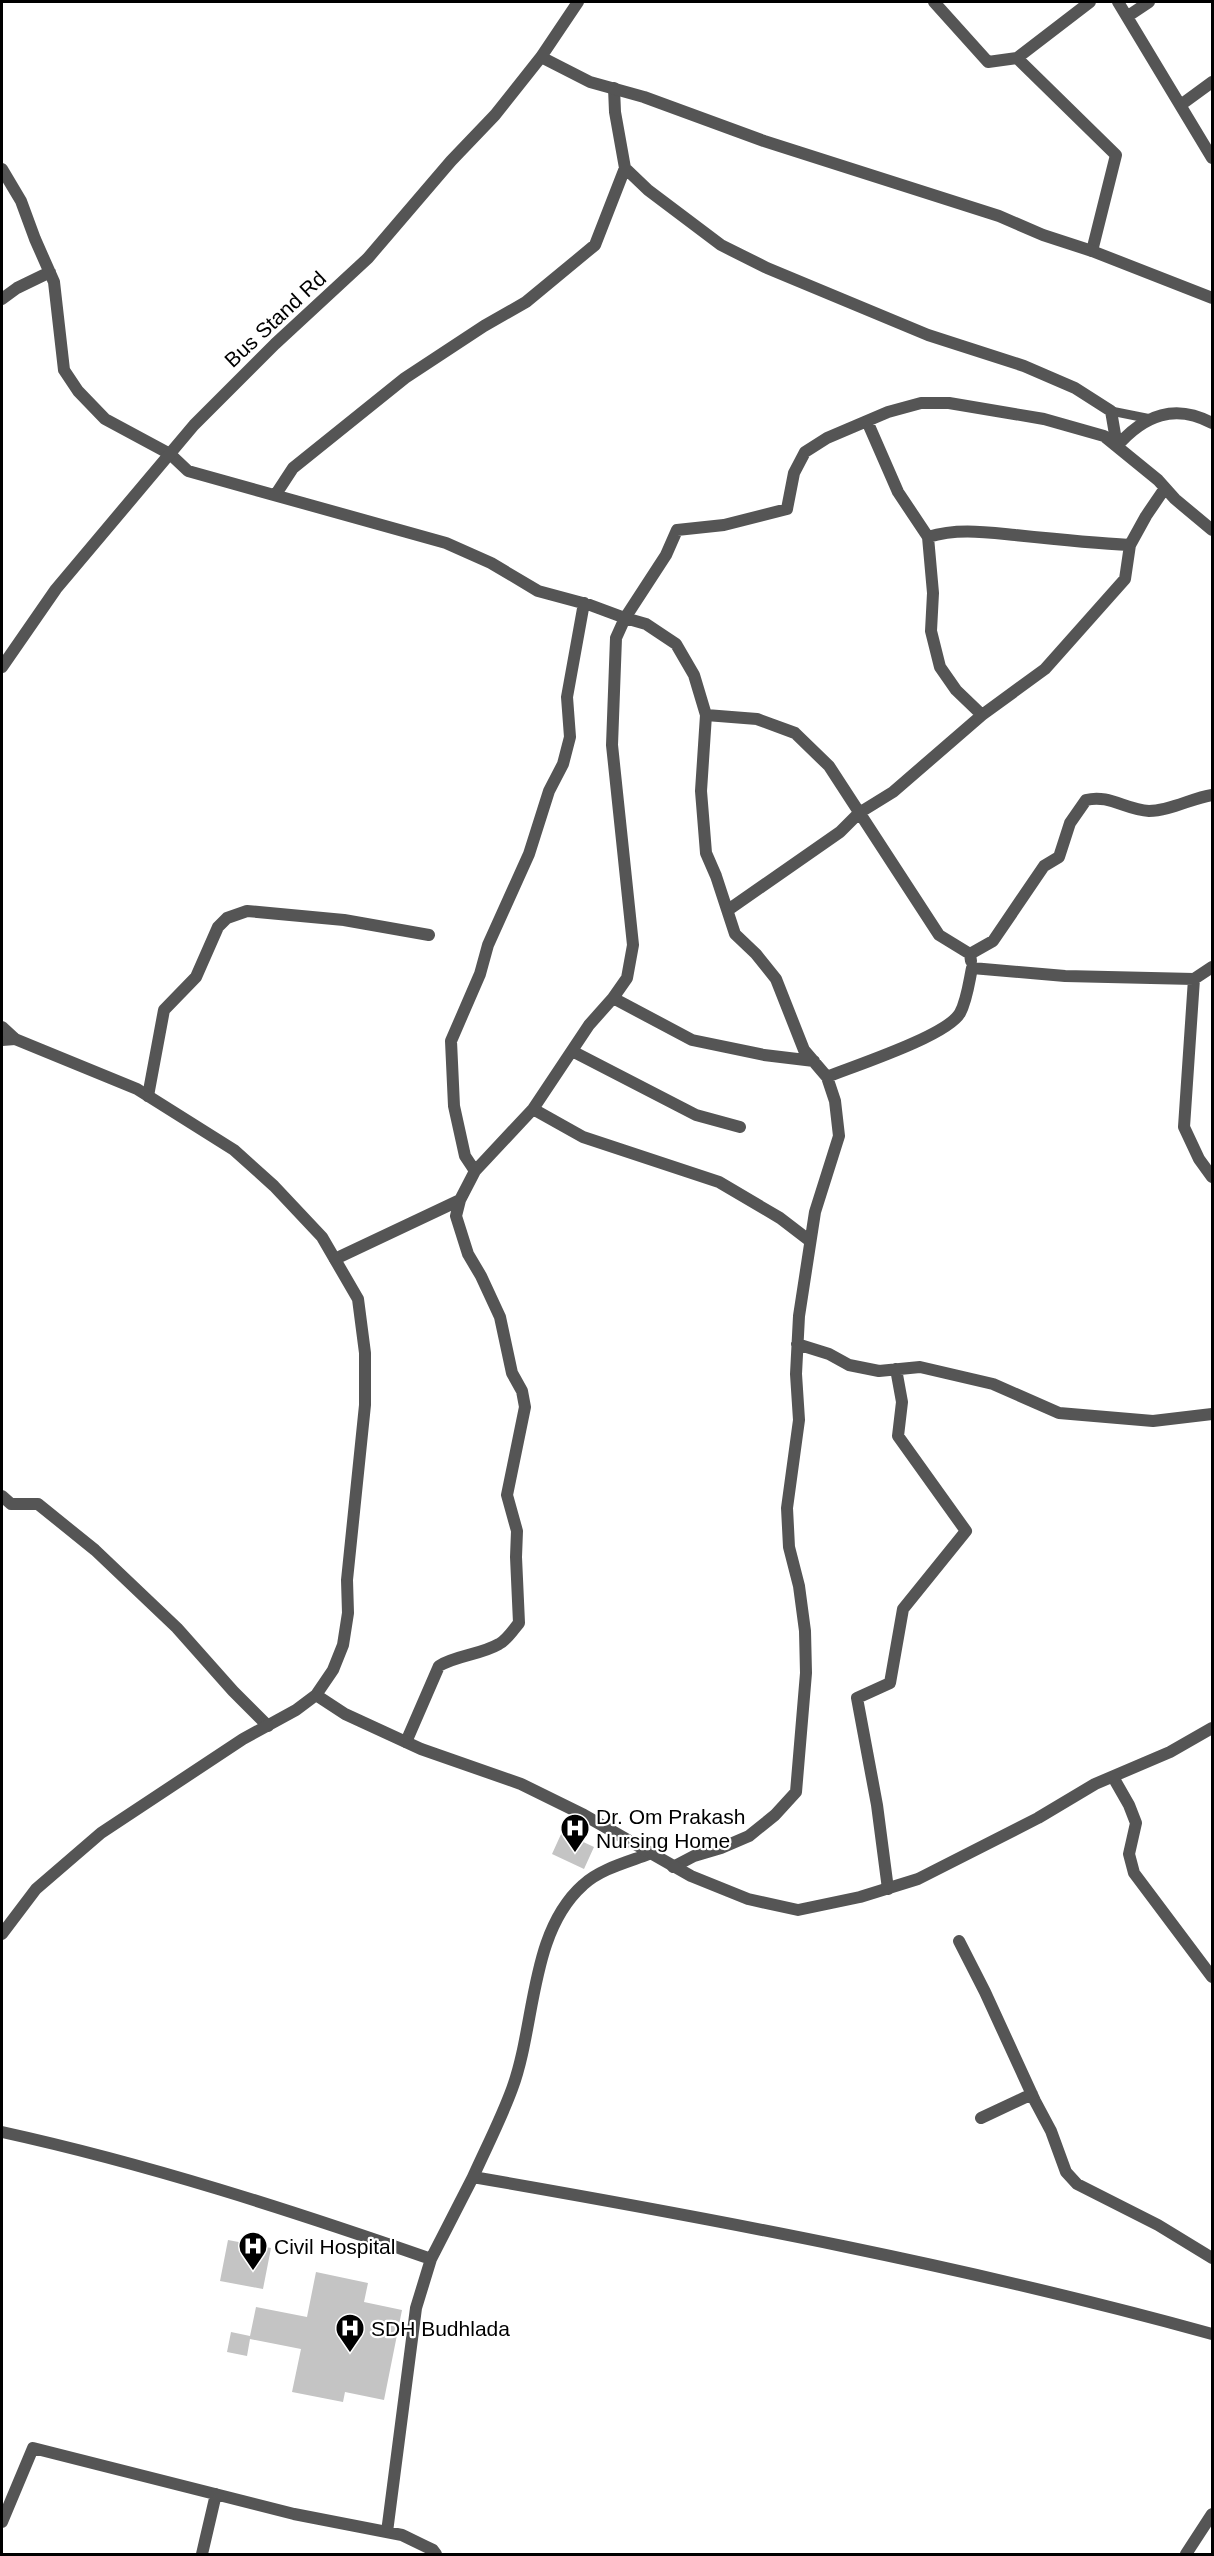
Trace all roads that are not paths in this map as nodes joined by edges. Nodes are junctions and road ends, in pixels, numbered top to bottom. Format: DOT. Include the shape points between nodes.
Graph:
graph roads {
  1 [pos="578,2"];
  2 [pos="934,2"];
  3 [pos="1090,2"];
  4 [pos="1118,2"];
  5 [pos="1149,2"];
  6 [pos="1128,16"];
  7 [pos="541,57"];
  8 [pos="1017,58"];
  9 [pos="1212,82"];
  10 [pos="614,88"];
  11 [pos="1182,104"];
  12 [pos="1212,158"];
  13 [pos="625,168"];
  14 [pos="2,169"];
  15 [pos="1092,251"];
  16 [pos="50,272"];
  17 [pos="1212,298"];
  18 [pos="2,299"];
  19 [pos="1111,411"];
  20 [pos="1151,419"];
  21 [pos="867,421"];
  22 [pos="1212,423"];
  23 [pos="1117,446"];
  24 [pos="170,454"];
  25 [pos="1165,488"];
  26 [pos="276,494"];
  27 [pos="1212,530"];
  28 [pos="928,537"];
  29 [pos="1130,545"];
  30 [pos="584,603"];
  31 [pos="625,618"];
  32 [pos="2,667"];
  33 [pos="706,715"];
  34 [pos="982,716"];
  35 [pos="1212,795"];
  36 [pos="859,813"];
  37 [pos="728,910"];
  38 [pos="429,935"];
  39 [pos="970,954"];
  40 [pos="1212,967"];
  41 [pos="972,968"];
  42 [pos="1194,979"];
  43 [pos="613,998"];
  44 [pos="2,1027"];
  45 [pos="15,1039"];
  46 [pos="2,1040"];
  47 [pos="572,1051"];
  48 [pos="814,1061"];
  49 [pos="827,1077"];
  50 [pos="148,1095"];
  51 [pos="533,1109"];
  52 [pos="740,1127"];
  53 [pos="475,1171"];
  54 [pos="1212,1177"];
  55 [pos="460,1200"];
  56 [pos="810,1241"];
  57 [pos="335,1259"];
  58 [pos="798,1344"];
  59 [pos="896,1369"];
  60 [pos="1212,1414"];
  61 [pos="2,1496"];
  62 [pos="316,1695"];
  63 [pos="268,1726"];
  64 [pos="1212,1728"];
  65 [pos="406,1742"];
  66 [pos="1113,1776"];
  67 [pos="649,1854"];
  68 [pos="673,1867"];
  69 [pos="888,1888"];
  70 [pos="2,1934"];
  71 [pos="958,1941"];
  72 [pos="1212,1977"];
  73 [pos="1032,2094"];
  74 [pos="981,2118"];
  75 [pos="2,2132"];
  76 [pos="473,2177"];
  77 [pos="1212,2258"];
  78 [pos="431,2259"];
  79 [pos="1212,2334"];
  80 [pos="216,2494"];
  81 [pos="1212,2514"];
  82 [pos="2,2522"];
  83 [pos="387,2532"];
  84 [pos="202,2554"];
  85 [pos="436,2554"];
  86 [pos="1186,2554"];
  1 -- 7 [label="street, Bus Stand Rd"];
  2 -- 8 [label="street" via="988,62"];
  3 -- 8 [label="street"];
  4 -- 6 [label="street"];
  5 -- 6 [label="street"];
  6 -- 11 [label="street"];
  7 -- 10 [label="street" via="590,82"];
  7 -- 24 [label="street, Bus Stand Rd" via="369,258 275,344"];
  8 -- 15 [label="street" via="1116,155"];
  9 -- 11 [label="street"];
  10 -- 13 [label="street"];
  10 -- 15 [label="street" via="999,216"];
  11 -- 12 [label="street"];
  13 -- 19 [label="street" via="721,245 928,335 1024,366 1074,388"];
  13 -- 26 [label="street" via="594,245 526,302 397,384 293,468"];
  14 -- 16 [label="street" via="21,201"];
  15 -- 17 [label="street"];
  16 -- 18 [label="street"];
  16 -- 24 [label="street" via="64,370 105,419"];
  19 -- 20 [label="lane"];
  19 -- 23 [label="street"];
  20 -- 22 [label="street" via="1177,411"];
  20 -- 23 [label="street" via="1128,433"];
  21 -- 23 [label="street" via="921,403 949,403 1074,426 1104,435"];
  21 -- 28 [label="street" via="898,492"];
  21 -- 31 [label="street" via="805,452 794,473 787,509 724,525 677,530 666,555"];
  23 -- 25 [label="street"];
  24 -- 26 [label="street" via="188,471"];
  24 -- 32 [label="street, Bus Stand Rd" via="56,589"];
  25 -- 27 [label="street"];
  25 -- 29 [label="street"];
  26 -- 30 [label="street" via="446,543 538,591"];
  28 -- 29 [label="street" via="946,531 978,531"];
  28 -- 34 [label="street" via="933,593 931,631 940,667"];
  29 -- 34 [label="street" via="1125,579 1045,669"];
  30 -- 31 [label="street"];
  30 -- 53 [label="street" via="567,697 570,736 563,764 451,1041 454,1106 465,1156"];
  31 -- 33 [label="street" via="646,624 676,644 694,675"];
  31 -- 43 [label="street" via="616,638 612,745 633,945 627,978"];
  33 -- 36 [label="street" via="757,718 795,733 829,765"];
  33 -- 37 [label="street" via="702,820 706,853"];
  34 -- 36 [label="street" via="893,792"];
  35 -- 39 [label="street" via="1149,811 1106,798 1086,800 1070,823 1059,857 1044,866 993,941"];
  36 -- 37 [label="street" via="840,832"];
  36 -- 39 [label="street" via="939,934"];
  37 -- 48 [label="street" via="735,934 776,979 804,1050"];
  38 -- 50 [label="street" via="344,920 247,910 227,918 218,927 196,977 164,1011"];
  39 -- 41 [label="street"];
  40 -- 42 [label="street"];
  41 -- 42 [label="street"];
  41 -- 49 [label="street" via="960,1013 950,1025"];
  42 -- 54 [label="street" via="1184,1128"];
  43 -- 47 [label="street"];
  43 -- 48 [label="street" via="692,1040"];
  44 -- 45 [label="street"];
  45 -- 46 [label="street"];
  45 -- 50 [label="street"];
  47 -- 51 [label="street"];
  47 -- 52 [label="street" via="696,1115"];
  48 -- 49 [label="street"];
  49 -- 56 [label="street" via="835,1101 839,1136"];
  50 -- 57 [label="street" via="234,1150 322,1237"];
  51 -- 53 [label="street"];
  51 -- 56 [label="street" via="583,1137 719,1182"];
  53 -- 55 [label="street"];
  55 -- 57 [label="street"];
  55 -- 65 [label="street" via="456,1216 460,1233 500,1317 512,1373 525,1407 507,1495 517,1532 519,1623 501,1643 439,1666"];
  56 -- 58 [label="street"];
  57 -- 62 [label="street" via="358,1299 365,1353 365,1405 344,1634 333,1670"];
  58 -- 59 [label="street" via="849,1365 879,1371"];
  58 -- 68 [label="street" via="799,1420 787,1508 789,1547 805,1630 806,1672 796,1792 776,1815 749,1836"];
  59 -- 60 [label="street" via="920,1367 993,1384 1059,1413 1153,1421"];
  59 -- 69 [label="street" via="902,1402 898,1436 966,1531 903,1609 890,1683 857,1698"];
  61 -- 63 [label="street" via="11,1504 38,1504 95,1550 177,1628"];
  62 -- 63 [label="street"];
  62 -- 65 [label="street" via="345,1714"];
  63 -- 70 [label="street" via="101,1833 36,1889"];
  64 -- 66 [label="street" via="1170,1752"];
  65 -- 67 [label="street" via="521,1784 584,1815"];
  66 -- 69 [label="street" via="918,1879"];
  66 -- 72 [label="street" via="1136,1823 1129,1854 1134,1873"];
  67 -- 68 [label="street"];
  67 -- 76 [label="street" via="584,1883 554,1926 540,1959 513,2088"];
  68 -- 69 [label="street" via="747,1899 798,1910"];
  71 -- 73 [label="street"];
  73 -- 74 [label="street"];
  73 -- 77 [label="street" via="1066,2172 1077,2184"];
  75 -- 78 [label="street" via="94,2152 325,2222"];
  76 -- 78 [label="street"];
  76 -- 79 [label="street" via="648,2207 966,2273"];
  78 -- 83 [label="street" via="416,2308"];
  80 -- 82 [label="street" via="33,2448"];
  80 -- 83 [label="street"];
  80 -- 84 [label="street"];
  81 -- 86 [label="street"];
  83 -- 85 [label="street" via="402,2535"];
}
